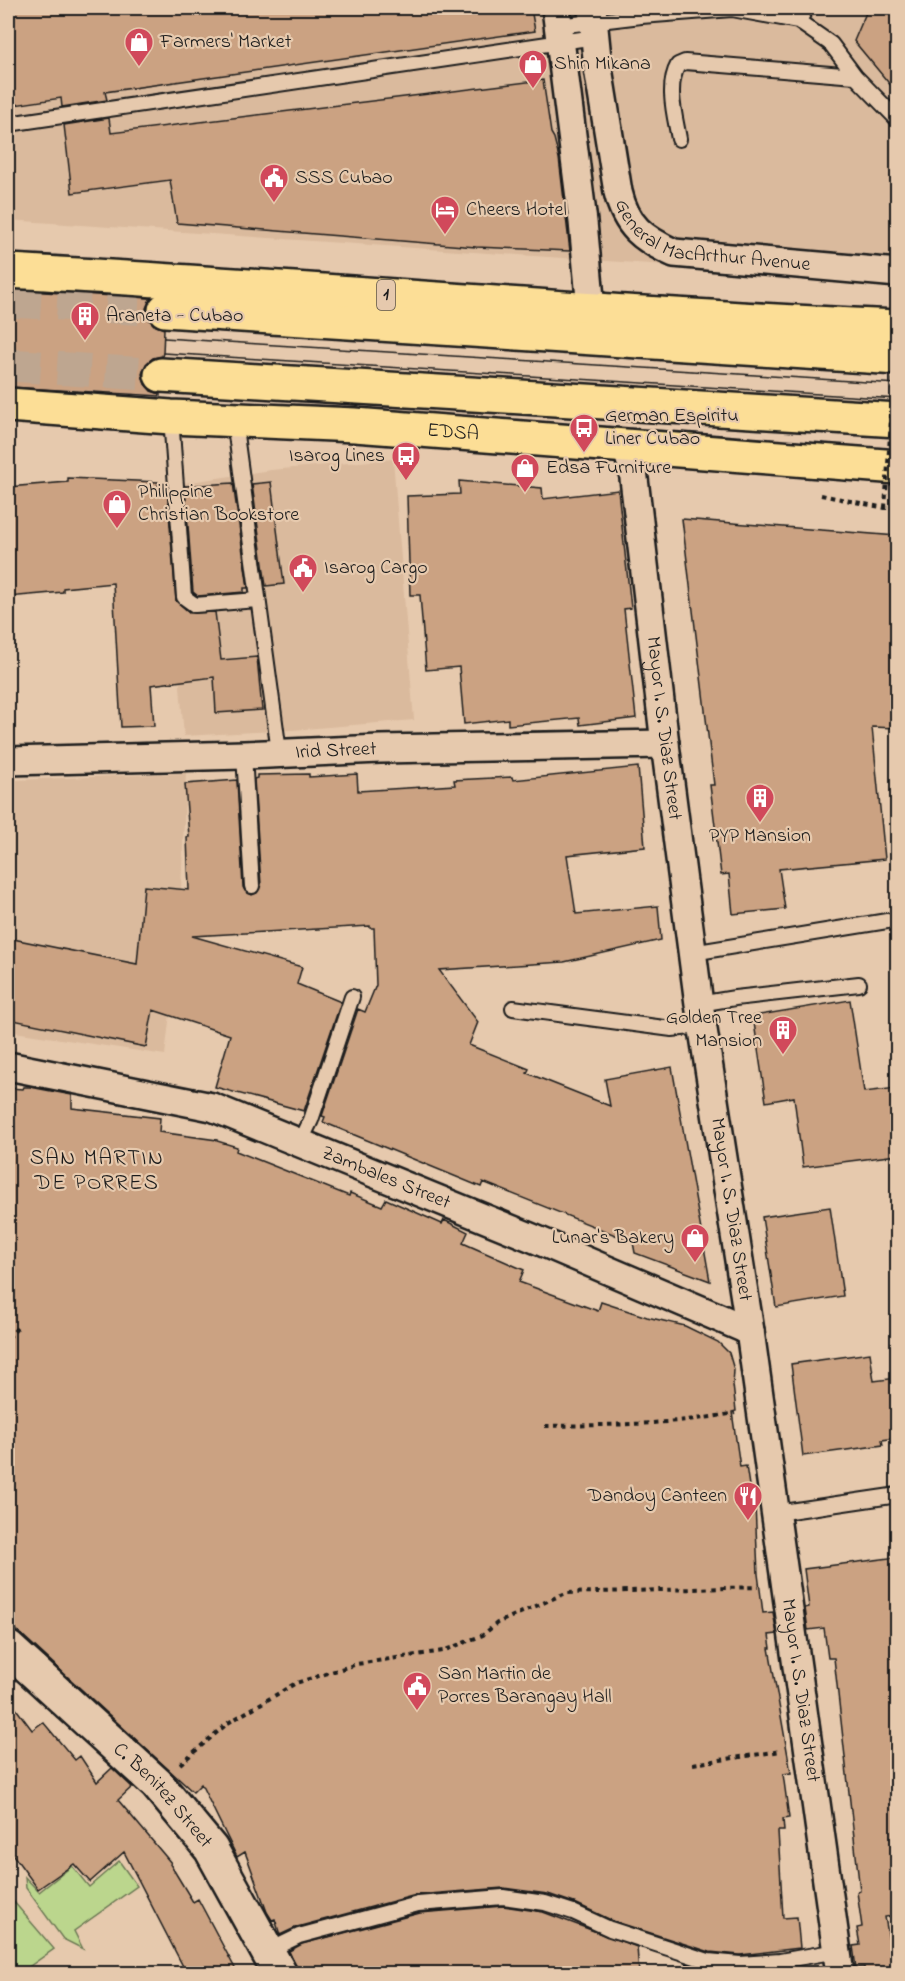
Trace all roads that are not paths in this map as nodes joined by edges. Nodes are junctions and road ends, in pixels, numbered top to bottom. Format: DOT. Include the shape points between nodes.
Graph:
graph roads {
  1 [pos="732,8"];
  2 [pos="807,8"];
  3 [pos="798,21"];
  4 [pos="594,22"];
  5 [pos="558,25"];
  6 [pos="855,76"];
  7 [pos="897,120"];
  8 [pos="8,124"];
  9 [pos="680,139"];
  10 [pos="8,271"];
  11 [pos="897,273"];
  12 [pos="591,309"];
  13 [pos="165,310"];
  14 [pos="897,327"];
  15 [pos="897,358"];
  16 [pos="161,375"];
  17 [pos="8,405"];
  18 [pos="171,417"];
  19 [pos="234,420"];
  20 [pos="897,420"];
  21 [pos="627,446"];
  22 [pos="897,467"];
  23 [pos="257,600"];
  24 [pos="665,744"];
  25 [pos="279,752"];
  26 [pos="244,755"];
  27 [pos="8,760"];
  28 [pos="252,886"];
  29 [pos="887,921"];
  30 [pos="692,953"];
  31 [pos="859,984"];
  32 [pos="352,997"];
  33 [pos="513,1008"];
  34 [pos="700,1015"];
  35 [pos="8,1066"];
  36 [pos="300,1143"];
  37 [pos="750,1331"];
  38 [pos="897,1496"];
  39 [pos="776,1513"];
  40 [pos="8,1648"];
  41 [pos="274,1962"];
  42 [pos="839,1962"];
  1 -- 3 [label="lane"];
  1 -- 4 [label="lane"];
  2 -- 3 [label="lane"];
  3 -- 6 [label="lane" via="831,44"];
  4 -- 5 [label="lane"];
  4 -- 11 [label="street, General MacArthur Avenue" via="621,203 629,220 652,243 674,253"];
  5 -- 8 [label="lane" via="529,46"];
  5 -- 12 [label="street"];
  6 -- 7 [label="lane"];
  6 -- 9 [label="lane" via="685,62 673,74 673,108"];
  10 -- 12 [label="main road, 1"];
  12 -- 14 [label="main road, 1"];
  13 -- 15 [label="main road, 1"];
  16 -- 20 [label="main road, EDSA"];
  17 -- 18 [label="main road, EDSA"];
  18 -- 19 [label="main road, EDSA"];
  18 -- 23 [label="lane" via="183,597 195,604"];
  19 -- 21 [label="main road, EDSA"];
  19 -- 23 [label="lane"];
  21 -- 22 [label="main road, EDSA"];
  21 -- 24 [label="street, Mayor I. S. Diaz Street"];
  23 -- 25 [label="lane"];
  24 -- 25 [label="street, Irid Street"];
  24 -- 30 [label="street, Mayor I. S. Diaz Street"];
  25 -- 26 [label="street, Irid Street"];
  26 -- 27 [label="street, Irid Street"];
  26 -- 28 [label="lane"];
  29 -- 30 [label="lane"];
  30 -- 34 [label="street, Mayor I. S. Diaz Street"];
  31 -- 34 [label="lane" via="735,998"];
  32 -- 36 [label="lane"];
  33 -- 34 [label="lane" via="672,1029"];
  34 -- 37 [label="street, Mayor I. S. Diaz Street"];
  35 -- 36 [label="street, Zambales Street" via="212,1107"];
  36 -- 37 [label="street, Zambales Street"];
  37 -- 39 [label="street, Mayor I. S. Diaz Street"];
  38 -- 39 [label="lane"];
  39 -- 42 [label="street, Mayor I. S. Diaz Street"];
  40 -- 41 [label="street, C. Benitez Street" via="157,1784 211,1849"];
  41 -- 42 [label="lane" via="299,1936 418,1904 503,1897 545,1903 621,1933 708,1960 740,1964"];
}
